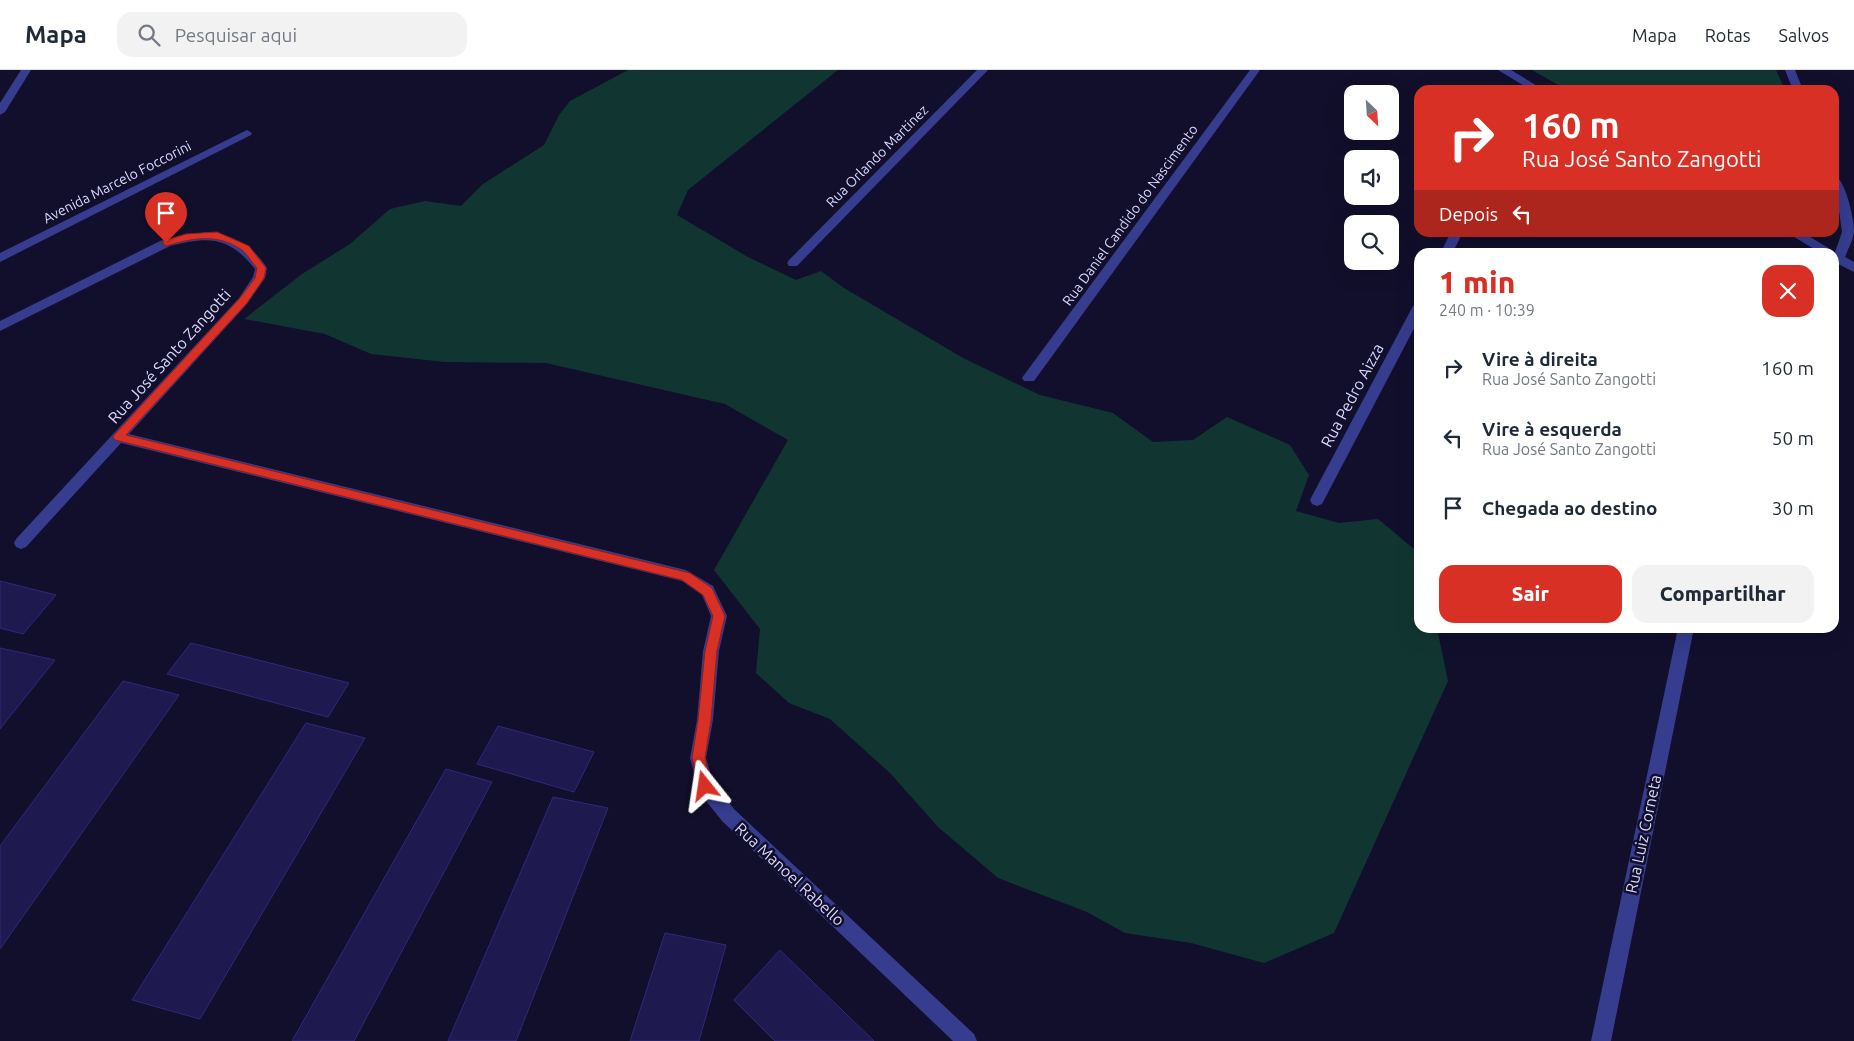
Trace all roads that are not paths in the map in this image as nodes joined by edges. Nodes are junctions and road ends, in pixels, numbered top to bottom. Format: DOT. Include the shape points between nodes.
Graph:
graph roads {
  1 [pos="26,70"];
  2 [pos="983,70"];
  3 [pos="1255,70"];
  4 [pos="1503,70"];
  5 [pos="1790,70"];
  6 [pos="1530,85"];
  7 [pos="1796,85"];
  8 [pos="0,112"];
  9 [pos="247,133"];
  10 [pos="1839,192"];
  11 [pos="1800,237"];
  12 [pos="1818,248"];
  13 [pos="1838,248"];
  14 [pos="0,258"];
  15 [pos="1839,260"];
  16 [pos="793,263"];
  17 [pos="1854,268"];
  18 [pos="1414,316"];
  19 [pos="0,326"];
  20 [pos="1029,378"];
  21 [pos="118,437"];
  22 [pos="1317,500"];
  23 [pos="21,543"];
  24 [pos="1685,633"];
  25 [pos="967,1041"];
  26 [pos="1601,1041"];
  1 -- 8 [label="street"];
  2 -- 16 [label="street, Rua Orlando Martinez"];
  3 -- 20 [label="street, Rua Daniel Candido do Nascimento"];
  4 -- 6 [label="street"];
  5 -- 7 [label="street"];
  9 -- 14 [label="street, Avenida Marcelo Foccorini"];
  10 -- 13 [label="street" via="1848,232"];
  11 -- 12 [label="street"];
  15 -- 17 [label="street"];
  18 -- 22 [label="street, Rua Pedro Aizza"];
  19 -- 21 [label="street, Rua José Santo Zangotti" via="166,243 186,237 217,235 246,248 261,268 259,278 243,301"];
  21 -- 23 [label="street, Rua José Santo Zangotti"];
  21 -- 25 [label="street, Rua Manoel Rabello" via="686,576 708,591 719,616 711,651 698,758 705,786 728,815"];
  24 -- 26 [label="street, Rua Luiz Corneta"];
}
